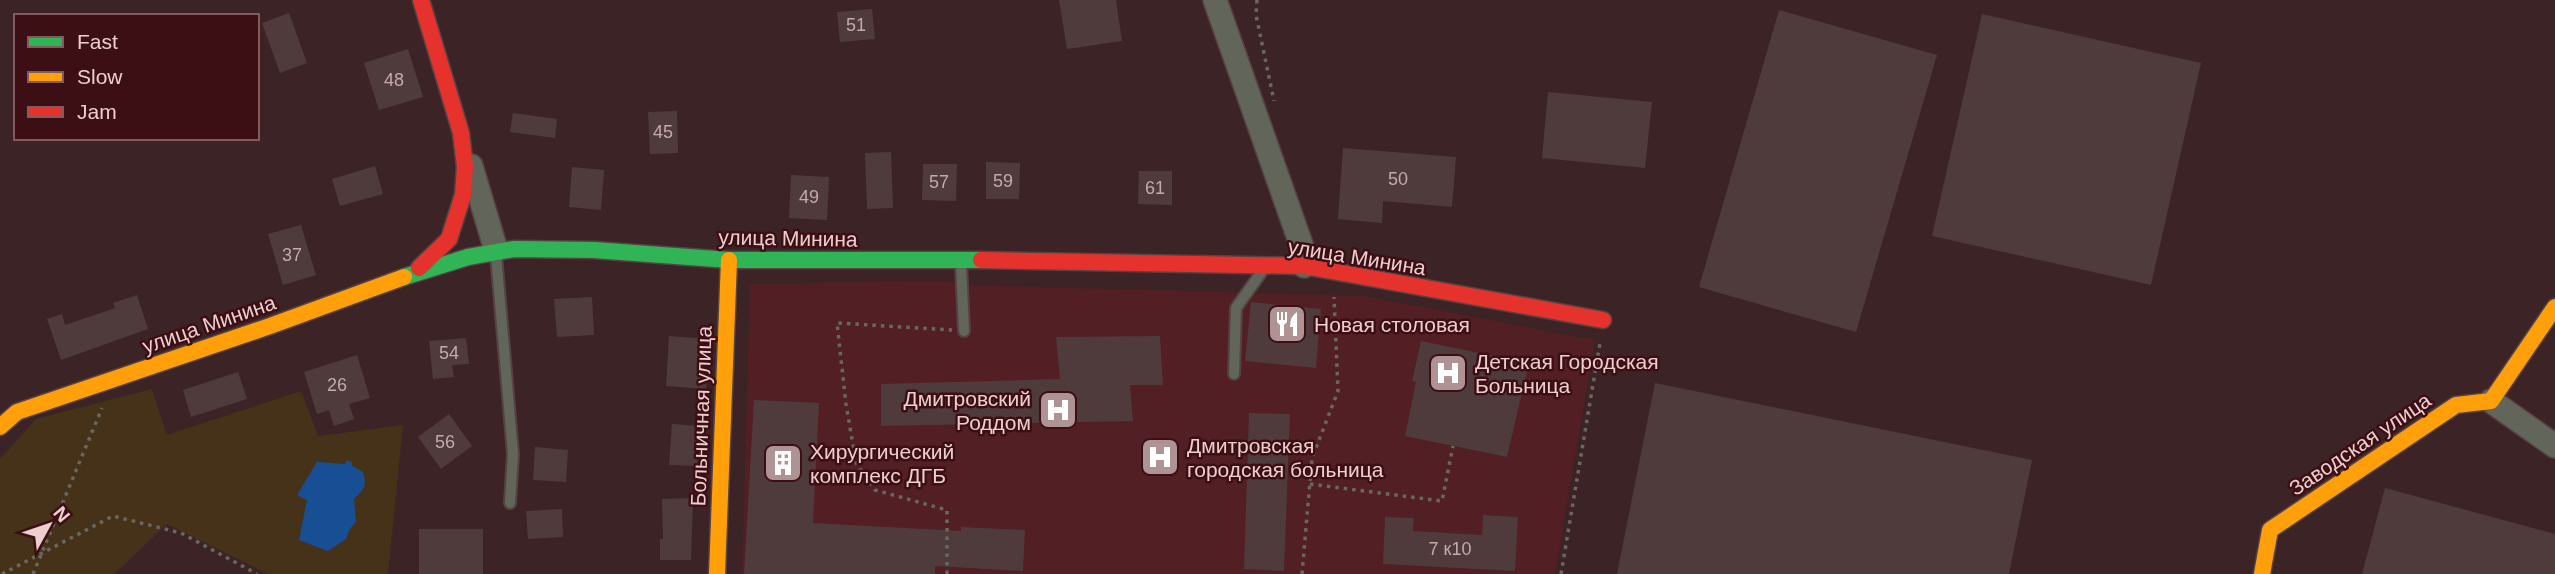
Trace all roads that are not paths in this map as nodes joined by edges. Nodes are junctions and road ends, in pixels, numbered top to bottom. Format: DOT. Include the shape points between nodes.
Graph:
graph roads {
  1 [pos="421,0"];
  2 [pos="1214,0"];
  3 [pos="461,133"];
  4 [pos="496,250"];
  5 [pos="729,260"];
  6 [pos="961,260"];
  7 [pos="1267,266"];
  8 [pos="1304,266"];
  9 [pos="416,272"];
  10 [pos="2555,307"];
  11 [pos="1603,320"];
  12 [pos="964,331"];
  13 [pos="1234,374"];
  14 [pos="2491,401"];
  15 [pos="0,427"];
  16 [pos="2555,446"];
  17 [pos="510,503"];
  18 [pos="717,574"];
  19 [pos="2262,574"];
  1 -- 3 [label="street"];
  2 -- 8 [label="street" via="1301,244"];
  3 -- 4 [label="street"];
  3 -- 9 [label="street" via="465,167 457,220 449,239"];
  4 -- 5 [label="street, улица Минина" via="594,250"];
  4 -- 9 [label="street, улица Минина"];
  4 -- 17 [label="lane" via="513,454"];
  5 -- 6 [label="street, улица Минина"];
  5 -- 18 [label="street, Больничная улица"];
  6 -- 7 [label="street, улица Минина"];
  6 -- 12 [label="lane"];
  7 -- 8 [label="street, улица Минина"];
  7 -- 13 [label="lane" via="1236,308"];
  8 -- 11 [label="street, улица Минина"];
  9 -- 15 [label="street, улица Минина" via="17,412"];
  10 -- 14 [label="street"];
  14 -- 16 [label="street"];
  14 -- 19 [label="street, Заводская улица" via="2456,405 2270,530"];
}
